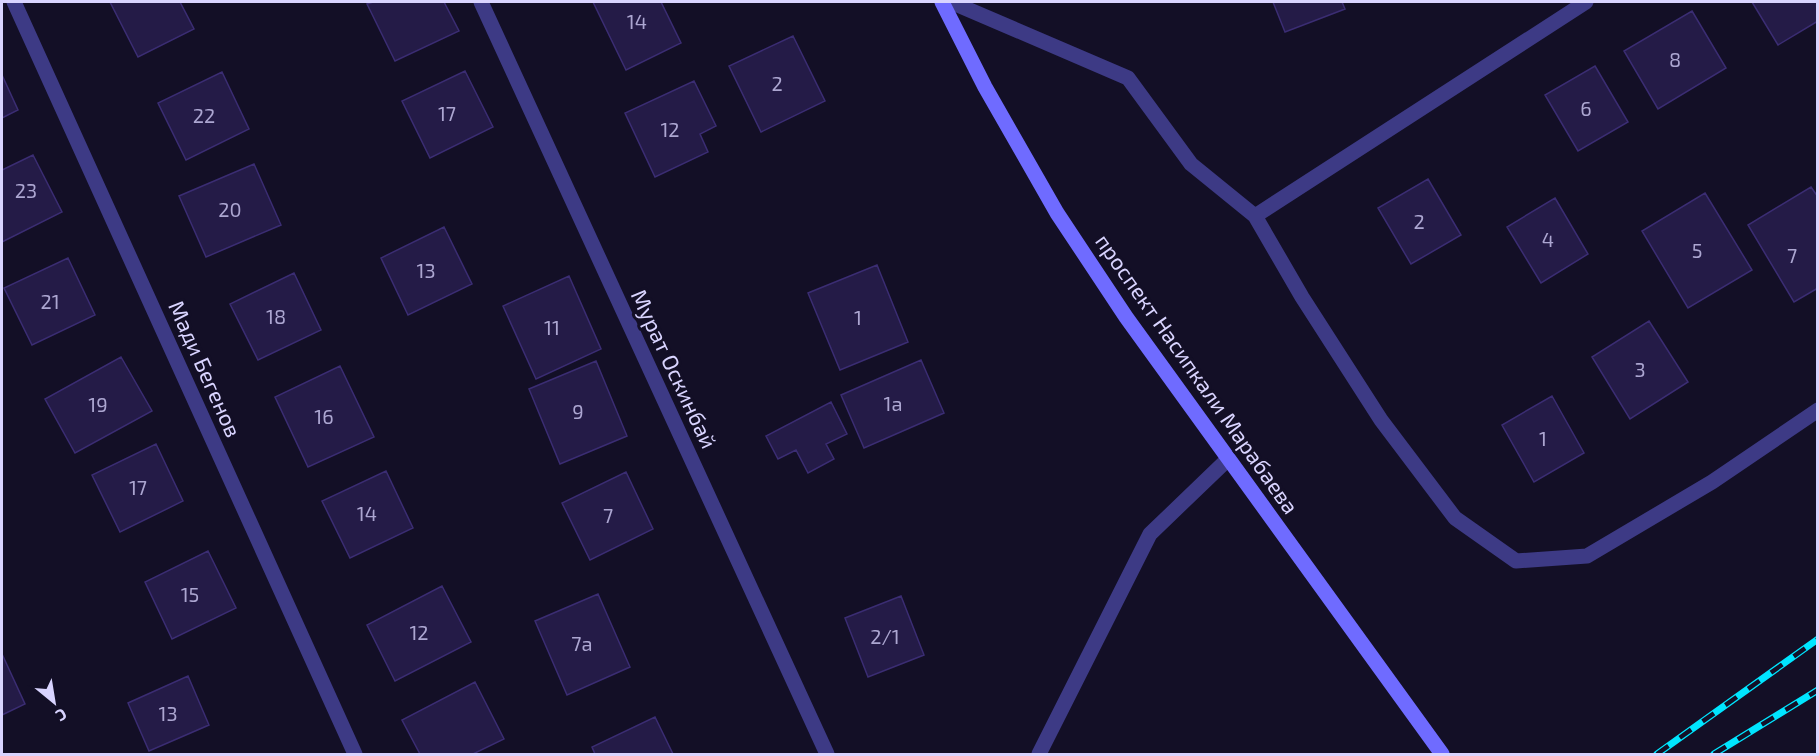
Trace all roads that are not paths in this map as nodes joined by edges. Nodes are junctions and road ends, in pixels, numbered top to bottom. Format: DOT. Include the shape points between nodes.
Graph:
graph roads {
  1 [pos="14,2"];
  2 [pos="481,2"];
  3 [pos="942,2"];
  4 [pos="951,2"];
  5 [pos="1586,2"];
  6 [pos="1255,216"];
  7 [pos="1818,410"];
  8 [pos="1228,459"];
  9 [pos="355,754"];
  10 [pos="827,754"];
  11 [pos="1039,754"];
  12 [pos="1442,754"];
  1 -- 9 [label="street, Мади Бегенов"];
  2 -- 10 [label="street, Мурат Оскинбай"];
  3 -- 8 [label="main road, проспект Насипкали Марабаева" via="1057,213"];
  4 -- 6 [label="street" via="1128,78 1191,164"];
  5 -- 6 [label="street"];
  6 -- 7 [label="street" via="1382,420 1455,518 1516,561 1587,556 1712,482"];
  8 -- 11 [label="street" via="1150,534"];
  8 -- 12 [label="main road, проспект Насипкали Марабаева"];
}
